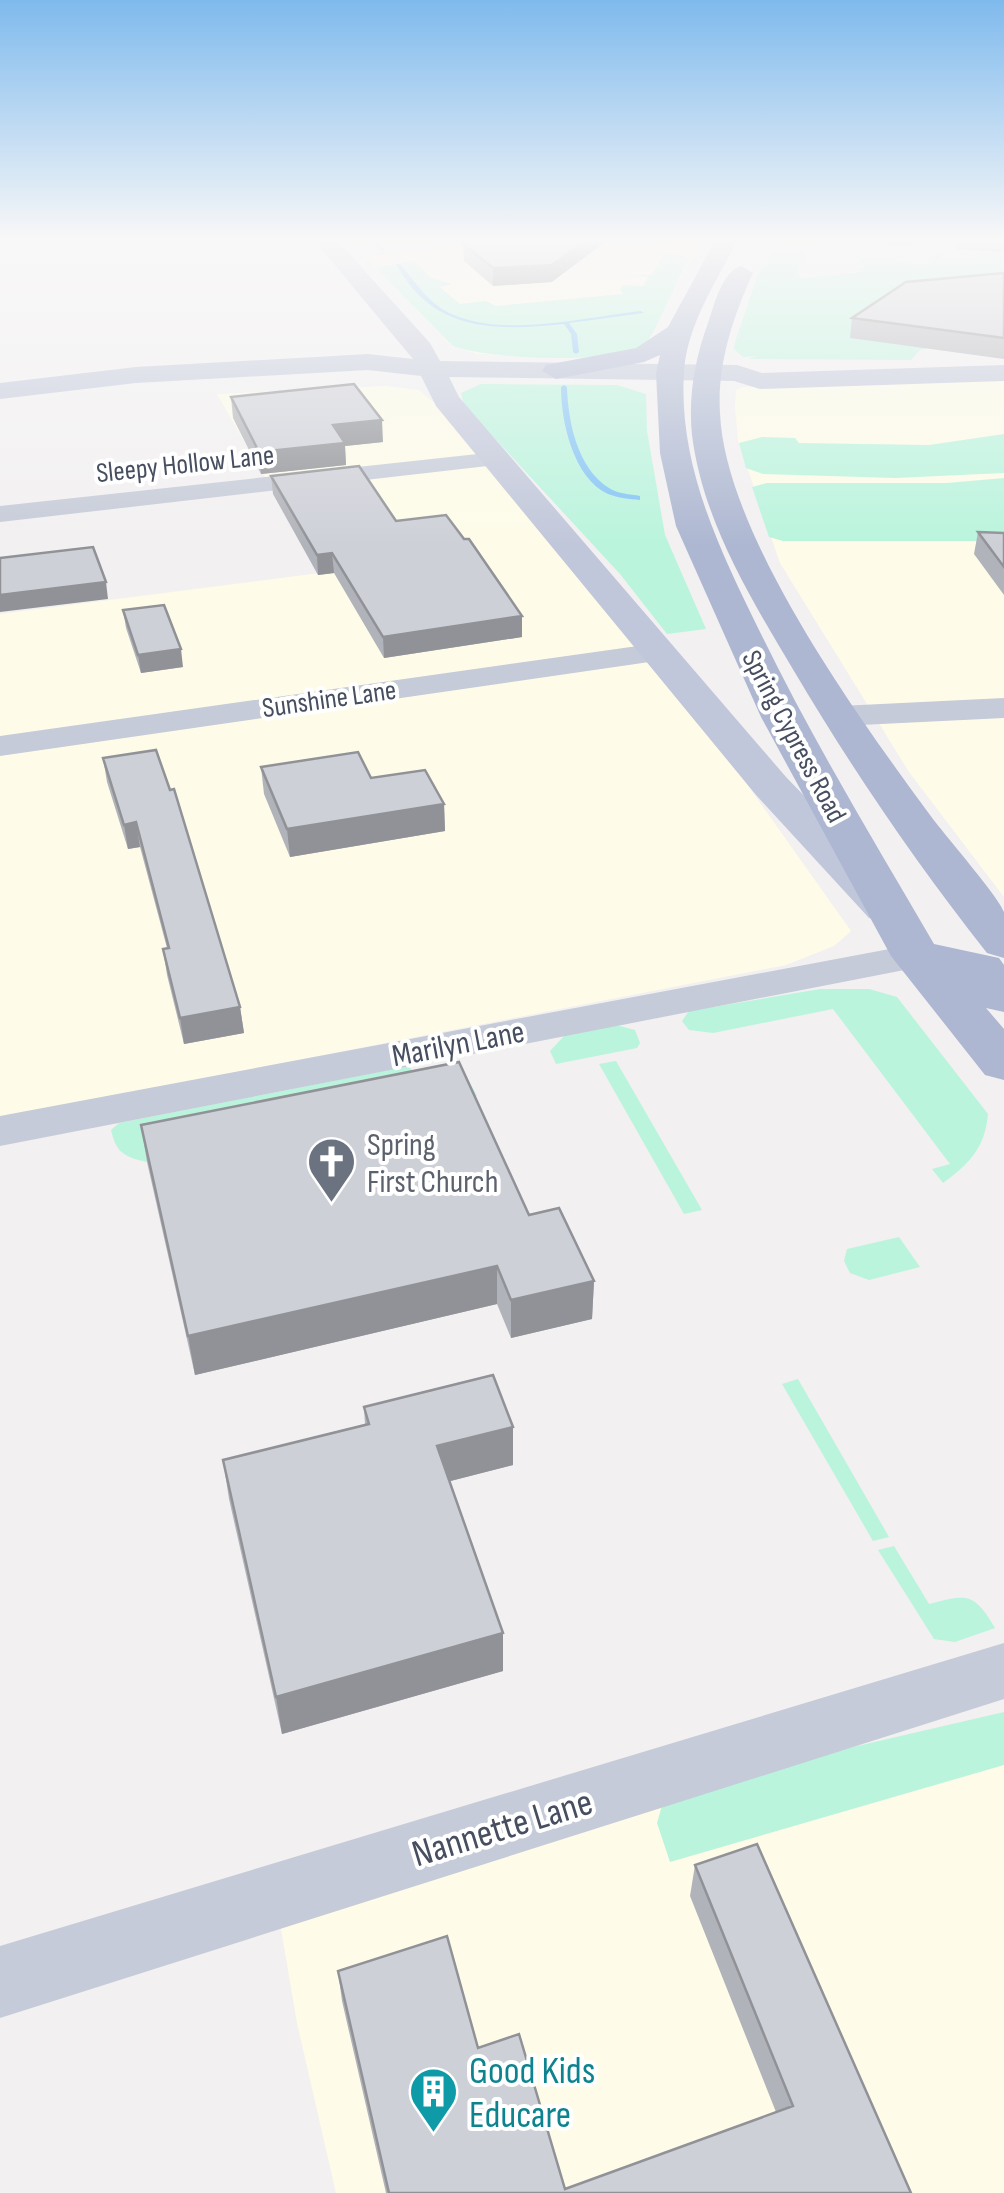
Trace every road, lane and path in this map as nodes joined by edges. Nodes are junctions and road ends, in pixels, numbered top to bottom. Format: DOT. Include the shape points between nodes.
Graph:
graph roads {
  1 [pos="383,341"];
  2 [pos="415,341"];
  3 [pos="664,341"];
  4 [pos="684,341"];
  5 [pos="715,341"];
  6 [pos="1004,361"];
  7 [pos="320,364"];
  8 [pos="430,369"];
  9 [pos="556,371"];
  10 [pos="705,373"];
  11 [pos="1004,373"];
  12 [pos="0,391"];
  13 [pos="0,410"];
  14 [pos="496,459"];
  15 [pos="0,514"];
  16 [pos="726,604"];
  17 [pos="659,652"];
  18 [pos="1004,708"];
  19 [pos="840,716"];
  20 [pos="0,746"];
  21 [pos="906,937"];
  22 [pos="1004,943"];
  23 [pos="1004,996"];
  24 [pos="1004,1063"];
  25 [pos="0,1132"];
  26 [pos="1004,1671"];
  27 [pos="0,1982"];
  1 -- 7 [label="main road"];
  2 -- 8 [label="main road"];
  3 -- 9 [label="main road" via="644,354"];
  4 -- 10 [label="main road"];
  5 -- 10 [label="main road"];
  6 -- 10 [label="main road"];
  7 -- 8 [label="main road"];
  7 -- 12 [label="main road"];
  8 -- 9 [label="main road"];
  8 -- 13 [label="main road" via="387,379 166,390"];
  8 -- 14 [label="main road" via="446,400"];
  9 -- 10 [label="main road"];
  10 -- 11 [label="main road" via="760,381"];
  10 -- 16 [label="main road, Spring Cypress Road" via="674,453 692,526"];
  10 -- 19 [label="main road, Spring Cypress Road" via="716,478 740,549"];
  14 -- 15 [label="street, Sleepy Hollow Lane"];
  14 -- 17 [label="main road"];
  16 -- 19 [label="main road" via="754,618 800,701"];
  16 -- 21 [label="main road, Spring Cypress Road" via="781,718"];
  17 -- 20 [label="street, Sunshine Lane"];
  17 -- 21 [label="main road"];
  18 -- 19 [label="street"];
  19 -- 22 [label="main road, Spring Cypress Road"];
  21 -- 23 [label="main road" via="981,969"];
  21 -- 24 [label="main road, Spring Cypress Road"];
  21 -- 25 [label="street, Marilyn Lane"];
  26 -- 27 [label="street, Nannette Lane"];
}
